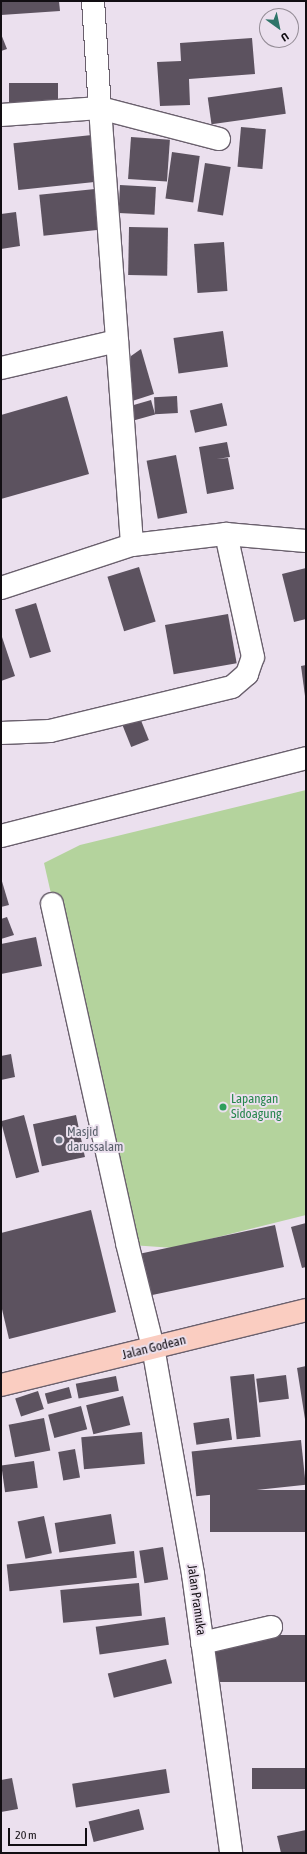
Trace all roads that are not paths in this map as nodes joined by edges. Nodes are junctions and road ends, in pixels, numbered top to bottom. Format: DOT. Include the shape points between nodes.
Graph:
graph roads {
  1 [pos="93,1"];
  2 [pos="100,108"];
  3 [pos="1,115"];
  4 [pos="219,139"];
  5 [pos="117,341"];
  6 [pos="1,368"];
  7 [pos="226,534"];
  8 [pos="306,541"];
  9 [pos="132,545"];
  10 [pos="1,588"];
  11 [pos="1,733"];
  12 [pos="306,758"];
  13 [pos="1,836"];
  14 [pos="52,904"];
  15 [pos="306,1310"];
  16 [pos="153,1348"];
  17 [pos="1,1385"];
  18 [pos="272,1627"];
  19 [pos="202,1643"];
  20 [pos="231,1853"];
  1 -- 2 [label="street"];
  2 -- 3 [label="street"];
  2 -- 4 [label="street"];
  2 -- 5 [label="street"];
  5 -- 6 [label="street"];
  5 -- 9 [label="street"];
  7 -- 8 [label="street"];
  7 -- 9 [label="street"];
  7 -- 11 [label="street" via="252,658 247,674 232,687 50,730"];
  9 -- 10 [label="street"];
  12 -- 13 [label="street"];
  14 -- 16 [label="street, Jalan Pramuka" via="127,1243"];
  15 -- 16 [label="main road, Jalan Godean"];
  16 -- 17 [label="main road, Jalan Godean"];
  16 -- 19 [label="street, Jalan Pramuka"];
  18 -- 19 [label="street"];
  19 -- 20 [label="street, Jalan Pramuka"];
}
